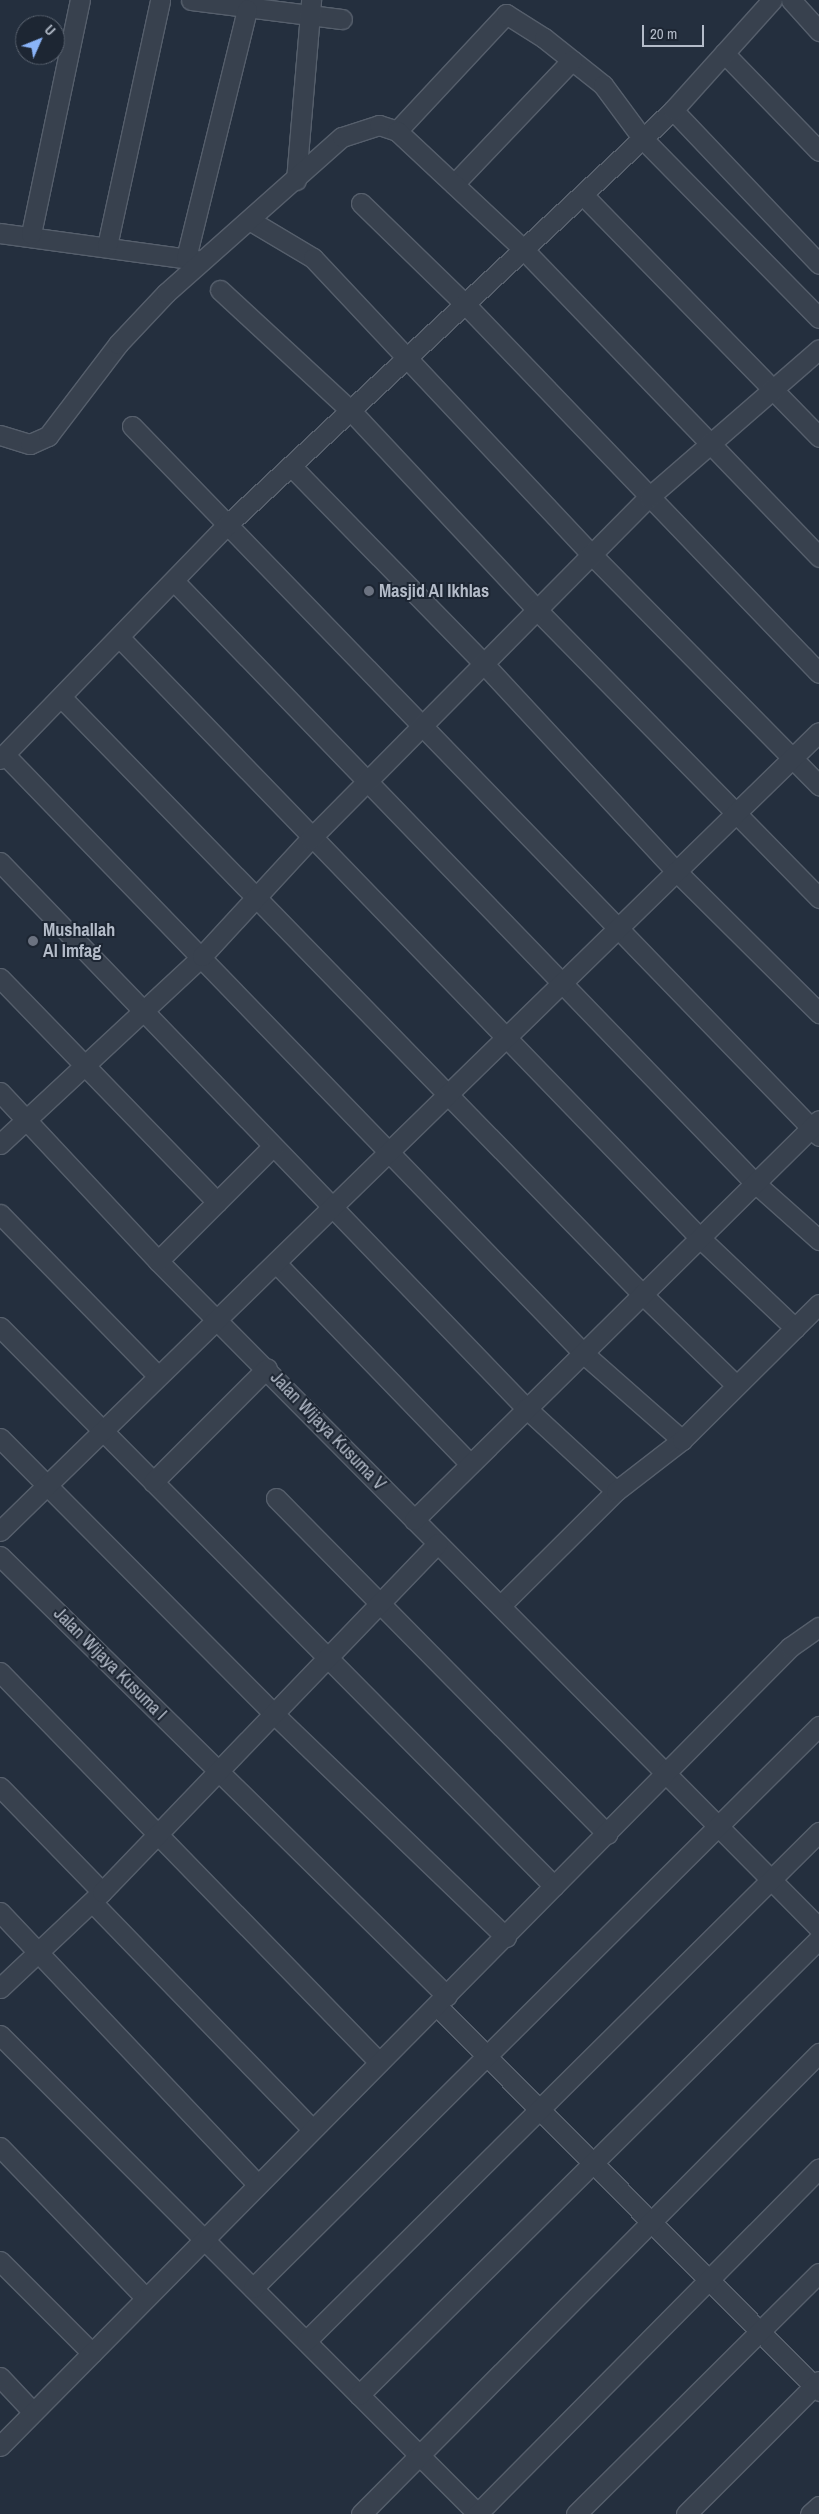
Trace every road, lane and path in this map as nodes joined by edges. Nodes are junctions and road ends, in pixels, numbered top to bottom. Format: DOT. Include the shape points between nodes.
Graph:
graph roads {
  1 [pos="80,0"];
  2 [pos="160,0"];
  3 [pos="191,0"];
  4 [pos="772,0"];
  5 [pos="791,0"];
  6 [pos="309,7"];
  7 [pos="247,9"];
  8 [pos="342,20"];
  9 [pos="819,31"];
  10 [pos="724,53"];
  11 [pos="572,60"];
  12 [pos="674,110"];
  13 [pos="397,131"];
  14 [pos="643,139"];
  15 [pos="819,151"];
  16 [pos="296,180"];
  17 [pos="454,184"];
  18 [pos="583,195"];
  19 [pos="360,203"];
  20 [pos="251,221"];
  21 [pos="0,233"];
  22 [pos="31,234"];
  23 [pos="107,246"];
  24 [pos="524,250"];
  25 [pos="194,259"];
  26 [pos="819,264"];
  27 [pos="220,290"];
  28 [pos="465,304"];
  29 [pos="819,318"];
  30 [pos="819,349"];
  31 [pos="407,356"];
  32 [pos="774,388"];
  33 [pos="351,411"];
  34 [pos="132,426"];
  35 [pos="0,435"];
  36 [pos="819,437"];
  37 [pos="711,443"];
  38 [pos="292,466"];
  39 [pos="649,497"];
  40 [pos="228,524"];
  41 [pos="591,554"];
  42 [pos="819,557"];
  43 [pos="174,581"];
  44 [pos="538,611"];
  45 [pos="119,637"];
  46 [pos="484,664"];
  47 [pos="819,673"];
  48 [pos="61,696"];
  49 [pos="425,724"];
  50 [pos="819,732"];
  51 [pos="2,757"];
  52 [pos="792,758"];
  53 [pos="370,780"];
  54 [pos="819,786"];
  55 [pos="736,812"];
  56 [pos="310,839"];
  57 [pos="0,862"];
  58 [pos="676,871"];
  59 [pos="260,897"];
  60 [pos="819,898"];
  61 [pos="616,929"];
  62 [pos="202,956"];
  63 [pos="0,978"];
  64 [pos="561,984"];
  65 [pos="143,1012"];
  66 [pos="819,1012"];
  67 [pos="506,1039"];
  68 [pos="84,1063"];
  69 [pos="0,1092"];
  70 [pos="449,1095"];
  71 [pos="27,1120"];
  72 [pos="816,1128"];
  73 [pos="0,1144"];
  74 [pos="272,1147"];
  75 [pos="390,1154"];
  76 [pos="755,1183"];
  77 [pos="217,1202"];
  78 [pos="330,1207"];
  79 [pos="0,1214"];
  80 [pos="700,1238"];
  81 [pos="819,1240"];
  82 [pos="158,1261"];
  83 [pos="276,1263"];
  84 [pos="642,1294"];
  85 [pos="819,1304"];
  86 [pos="216,1320"];
  87 [pos="0,1327"];
  88 [pos="795,1328"];
  89 [pos="583,1353"];
  90 [pos="267,1368"];
  91 [pos="158,1376"];
  92 [pos="735,1384"];
  93 [pos="526,1408"];
  94 [pos="102,1430"];
  95 [pos="0,1438"];
  96 [pos="682,1440"];
  97 [pos="470,1464"];
  98 [pos="153,1482"];
  99 [pos="46,1486"];
  100 [pos="616,1491"];
  101 [pos="276,1498"];
  102 [pos="414,1520"];
  103 [pos="0,1531"];
  104 [pos="438,1543"];
  105 [pos="0,1556"];
  106 [pos="380,1603"];
  107 [pos="500,1606"];
  108 [pos="819,1627"];
  109 [pos="328,1658"];
  110 [pos="0,1672"];
  111 [pos="274,1714"];
  112 [pos="819,1726"];
  113 [pos="219,1772"];
  114 [pos="667,1775"];
  115 [pos="0,1787"];
  116 [pos="718,1826"];
  117 [pos="160,1832"];
  118 [pos="819,1832"];
  119 [pos="607,1834"];
  120 [pos="771,1880"];
  121 [pos="554,1886"];
  122 [pos="97,1897"];
  123 [pos="0,1912"];
  124 [pos="819,1928"];
  125 [pos="506,1937"];
  126 [pos="819,1939"];
  127 [pos="36,1952"];
  128 [pos="0,1988"];
  129 [pos="442,2001"];
  130 [pos="0,2036"];
  131 [pos="819,2054"];
  132 [pos="487,2056"];
  133 [pos="380,2062"];
  134 [pos="540,2109"];
  135 [pos="312,2129"];
  136 [pos="0,2147"];
  137 [pos="593,2163"];
  138 [pos="819,2169"];
  139 [pos="256,2183"];
  140 [pos="650,2221"];
  141 [pos="203,2237"];
  142 [pos="0,2260"];
  143 [pos="819,2273"];
  144 [pos="708,2279"];
  145 [pos="253,2288"];
  146 [pos="145,2298"];
  147 [pos="760,2332"];
  148 [pos="306,2341"];
  149 [pos="92,2353"];
  150 [pos="0,2377"];
  151 [pos="817,2386"];
  152 [pos="359,2395"];
  153 [pos="33,2412"];
  154 [pos="0,2446"];
  155 [pos="418,2455"];
  156 [pos="819,2506"];
  157 [pos="361,2514"];
  158 [pos="478,2514"];
  159 [pos="576,2514"];
  160 [pos="686,2514"];
  161 [pos="810,2514"];
  1 -- 22 [label="street"];
  2 -- 23 [label="street"];
  3 -- 7 [label="street"];
  4 -- 10 [label="street"];
  5 -- 9 [label="street"];
  6 -- 7 [label="street"];
  6 -- 8 [label="street"];
  6 -- 16 [label="street"];
  7 -- 25 [label="street"];
  10 -- 12 [label="street"];
  10 -- 15 [label="street"];
  11 -- 13 [label="street" via="506,14"];
  11 -- 14 [label="street" via="602,85"];
  11 -- 17 [label="street"];
  12 -- 14 [label="street"];
  12 -- 26 [label="street"];
  13 -- 16 [label="street" via="379,125 347,133"];
  13 -- 17 [label="street"];
  14 -- 18 [label="street"];
  14 -- 29 [label="street"];
  16 -- 20 [label="street"];
  17 -- 24 [label="street"];
  18 -- 24 [label="street"];
  18 -- 32 [label="street"];
  19 -- 28 [label="street"];
  20 -- 25 [label="street"];
  20 -- 31 [label="street" via="314,258"];
  21 -- 22 [label="street"];
  22 -- 23 [label="street"];
  23 -- 25 [label="street"];
  24 -- 28 [label="street"];
  24 -- 37 [label="street"];
  25 -- 35 [label="street" via="118,344 48,436 30,444"];
  27 -- 33 [label="street"];
  28 -- 31 [label="street"];
  28 -- 39 [label="street"];
  30 -- 32 [label="street"];
  31 -- 33 [label="street"];
  31 -- 41 [label="street"];
  32 -- 36 [label="street"];
  32 -- 37 [label="street"];
  33 -- 38 [label="street"];
  33 -- 44 [label="street"];
  34 -- 40 [label="street"];
  37 -- 39 [label="street"];
  37 -- 42 [label="street"];
  38 -- 40 [label="street"];
  38 -- 46 [label="street"];
  39 -- 41 [label="street"];
  39 -- 47 [label="street"];
  40 -- 43 [label="street"];
  40 -- 49 [label="street"];
  41 -- 44 [label="street"];
  41 -- 52 [label="street"];
  43 -- 45 [label="street"];
  43 -- 53 [label="street"];
  44 -- 46 [label="street"];
  44 -- 55 [label="street"];
  45 -- 48 [label="street"];
  45 -- 56 [label="street"];
  46 -- 49 [label="street"];
  46 -- 58 [label="street"];
  48 -- 51 [label="street"];
  48 -- 59 [label="street"];
  49 -- 53 [label="street"];
  49 -- 61 [label="street"];
  50 -- 52 [label="street"];
  51 -- 62 [label="street"];
  52 -- 54 [label="street"];
  52 -- 55 [label="street"];
  53 -- 56 [label="street"];
  53 -- 64 [label="street"];
  55 -- 58 [label="street"];
  55 -- 60 [label="street"];
  56 -- 59 [label="street"];
  56 -- 67 [label="street"];
  57 -- 65 [label="street"];
  58 -- 61 [label="street"];
  58 -- 66 [label="street"];
  59 -- 62 [label="street"];
  59 -- 70 [label="street"];
  61 -- 64 [label="street"];
  61 -- 72 [label="street"];
  62 -- 65 [label="street"];
  62 -- 75 [label="street"];
  63 -- 68 [label="street"];
  64 -- 67 [label="street"];
  64 -- 76 [label="street"];
  65 -- 68 [label="street"];
  65 -- 74 [label="street"];
  67 -- 70 [label="street"];
  67 -- 80 [label="street"];
  68 -- 71 [label="street"];
  68 -- 77 [label="street"];
  69 -- 71 [label="street, Jalan Wijaya Kusuma V"];
  70 -- 75 [label="street"];
  70 -- 84 [label="street"];
  71 -- 73 [label="street"];
  71 -- 82 [label="street, Jalan Wijaya Kusuma V"];
  72 -- 76 [label="street"];
  74 -- 77 [label="street"];
  74 -- 78 [label="street"];
  75 -- 78 [label="street"];
  75 -- 89 [label="street"];
  76 -- 80 [label="street"];
  76 -- 81 [label="street"];
  77 -- 82 [label="street"];
  78 -- 83 [label="street"];
  78 -- 93 [label="street"];
  79 -- 91 [label="street"];
  80 -- 84 [label="street"];
  80 -- 88 [label="street"];
  82 -- 86 [label="street, Jalan Wijaya Kusuma V"];
  83 -- 86 [label="street"];
  83 -- 97 [label="street"];
  84 -- 89 [label="street"];
  84 -- 92 [label="street"];
  85 -- 88 [label="street"];
  86 -- 90 [label="street, Jalan Wijaya Kusuma V"];
  86 -- 91 [label="street"];
  87 -- 94 [label="street"];
  88 -- 92 [label="street"];
  89 -- 93 [label="street"];
  89 -- 96 [label="street"];
  90 -- 98 [label="street"];
  90 -- 102 [label="street, Jalan Wijaya Kusuma V"];
  91 -- 94 [label="street"];
  92 -- 96 [label="street"];
  93 -- 97 [label="street"];
  93 -- 100 [label="street"];
  94 -- 98 [label="street"];
  94 -- 99 [label="street"];
  95 -- 99 [label="street"];
  96 -- 100 [label="street"];
  97 -- 102 [label="street"];
  98 -- 109 [label="street"];
  99 -- 103 [label="street"];
  99 -- 111 [label="street"];
  100 -- 107 [label="street"];
  101 -- 106 [label="street"];
  102 -- 104 [label="street, Jalan Wijaya Kusuma V"];
  104 -- 106 [label="street"];
  104 -- 107 [label="street, Jalan Wijaya Kusuma V"];
  105 -- 113 [label="street, Jalan Wijaya Kusuma I"];
  106 -- 109 [label="street"];
  106 -- 119 [label="street"];
  107 -- 114 [label="street, Jalan Wijaya Kusuma V"];
  108 -- 114 [label="street" via="790,1647"];
  109 -- 111 [label="street"];
  109 -- 121 [label="street"];
  110 -- 117 [label="street"];
  111 -- 113 [label="street"];
  111 -- 125 [label="street"];
  112 -- 116 [label="street"];
  113 -- 117 [label="street"];
  113 -- 129 [label="street, Jalan Wijaya Kusuma I"];
  114 -- 116 [label="street, Jalan Wijaya Kusuma V"];
  114 -- 119 [label="street"];
  115 -- 122 [label="street"];
  116 -- 120 [label="street, Jalan Wijaya Kusuma V"];
  116 -- 132 [label="street"];
  117 -- 122 [label="street"];
  117 -- 133 [label="street"];
  118 -- 120 [label="street"];
  119 -- 121 [label="street"];
  120 -- 124 [label="street, Jalan Wijaya Kusuma V"];
  120 -- 134 [label="street"];
  121 -- 125 [label="street"];
  122 -- 127 [label="street"];
  122 -- 135 [label="street"];
  123 -- 127 [label="street"];
  125 -- 129 [label="street"];
  126 -- 137 [label="street"];
  127 -- 128 [label="street"];
  127 -- 139 [label="street"];
  129 -- 132 [label="street, Jalan Wijaya Kusuma I"];
  129 -- 133 [label="street"];
  130 -- 141 [label="street"];
  131 -- 140 [label="street"];
  132 -- 134 [label="street, Jalan Wijaya Kusuma I"];
  132 -- 145 [label="street"];
  133 -- 135 [label="street"];
  134 -- 137 [label="street, Jalan Wijaya Kusuma I"];
  134 -- 148 [label="street"];
  135 -- 139 [label="street"];
  136 -- 146 [label="street"];
  137 -- 140 [label="street, Jalan Wijaya Kusuma I"];
  137 -- 152 [label="street"];
  138 -- 144 [label="street"];
  139 -- 141 [label="street"];
  140 -- 144 [label="street, Jalan Wijaya Kusuma I"];
  140 -- 155 [label="street"];
  141 -- 145 [label="street"];
  141 -- 146 [label="street"];
  142 -- 149 [label="street"];
  143 -- 147 [label="street"];
  144 -- 147 [label="street, Jalan Wijaya Kusuma I"];
  144 -- 158 [label="street"];
  145 -- 148 [label="street"];
  146 -- 149 [label="street"];
  147 -- 151 [label="street, Jalan Wijaya Kusuma I"];
  147 -- 159 [label="street"];
  148 -- 152 [label="street"];
  149 -- 153 [label="street"];
  150 -- 153 [label="street"];
  151 -- 160 [label="street"];
  152 -- 155 [label="street"];
  153 -- 154 [label="street"];
  155 -- 157 [label="street"];
  155 -- 158 [label="street"];
  156 -- 161 [label="street"];
}
